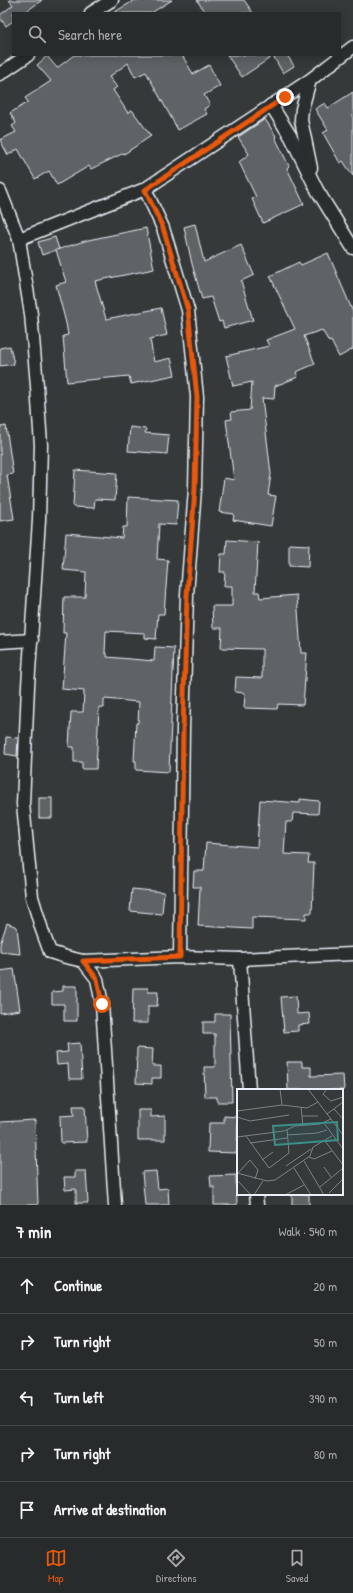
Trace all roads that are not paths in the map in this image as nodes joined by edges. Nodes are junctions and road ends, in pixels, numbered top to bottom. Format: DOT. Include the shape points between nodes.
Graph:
graph roads {
  1 [pos="112,0"];
  2 [pos="92,12"];
  3 [pos="353,47"];
  4 [pos="27,56"];
  5 [pos="0,74"];
  6 [pos="310,80"];
  7 [pos="271,105"];
  8 [pos="145,190"];
  9 [pos="317,190"];
  10 [pos="0,191"];
  11 [pos="19,239"];
  12 [pos="353,248"];
  13 [pos="32,640"];
  14 [pos="0,642"];
  15 [pos="353,954"];
  16 [pos="180,957"];
  17 [pos="240,959"];
  18 [pos="83,961"];
  19 [pos="249,1089"];
  20 [pos="256,1195"];
  21 [pos="115,1205"];
  22 [pos="257,1205"];
  1 -- 2 [label="street"];
  3 -- 6 [label="street"];
  4 -- 5 [label="street"];
  6 -- 7 [label="street"];
  6 -- 9 [label="street" via="301,120"];
  7 -- 8 [label="street"];
  7 -- 9 [label="street" via="291,137"];
  8 -- 11 [label="street"];
  8 -- 16 [label="street" via="163,228 188,310 197,397 195,489 186,610"];
  9 -- 12 [label="street"];
  10 -- 11 [label="street"];
  11 -- 13 [label="street" via="31,314 41,445"];
  13 -- 14 [label="street"];
  13 -- 18 [label="street" via="23,804 32,897 50,952"];
  15 -- 17 [label="street"];
  16 -- 17 [label="street"];
  16 -- 18 [label="street"];
  17 -- 19 [label="street"];
  18 -- 21 [label="street" via="97,979 102,1004"];
  20 -- 22 [label="street"];
}
